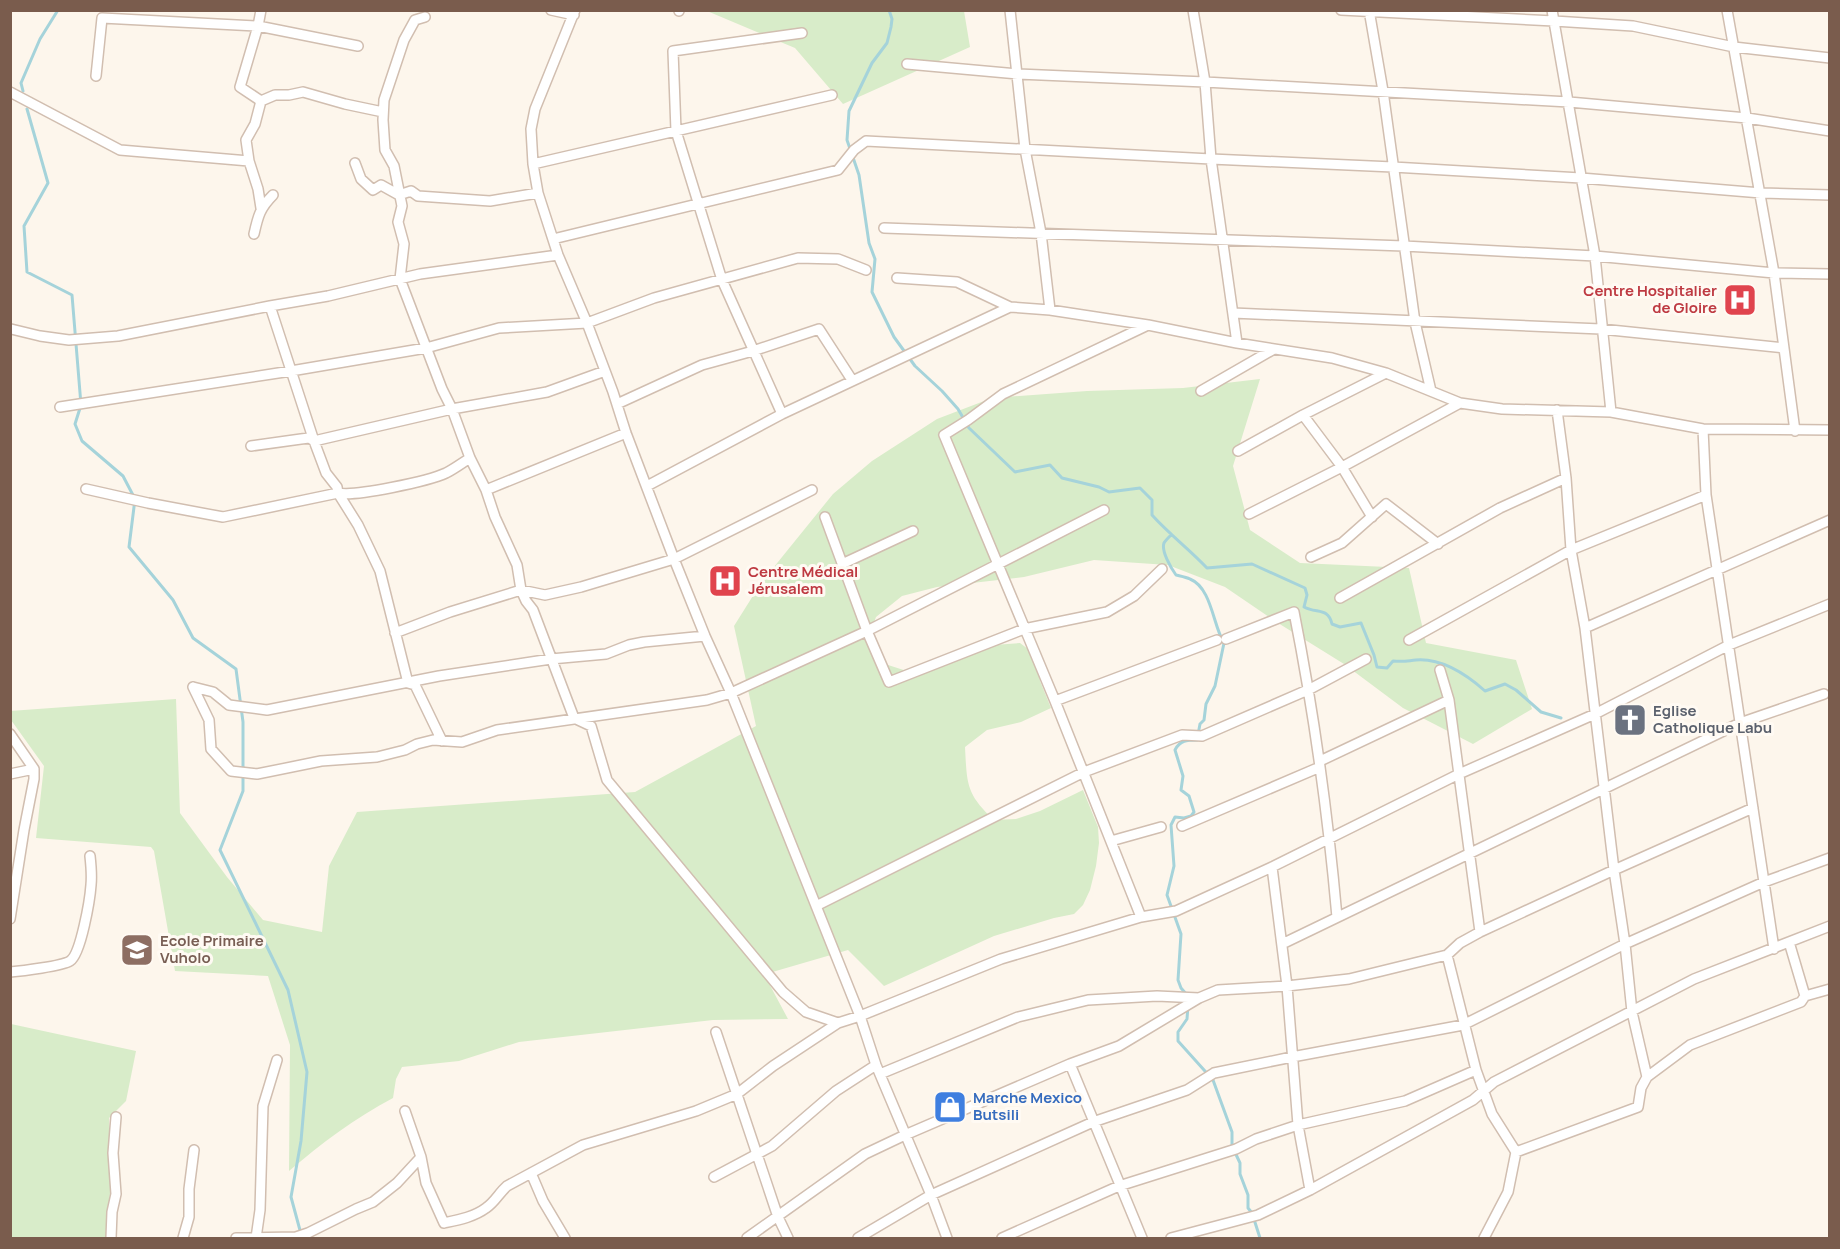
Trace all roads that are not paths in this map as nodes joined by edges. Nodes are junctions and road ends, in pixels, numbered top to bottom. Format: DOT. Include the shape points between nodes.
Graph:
graph roads {
  1 [pos="261,10"];
  2 [pos="551,10"];
  3 [pos="1011,10"];
  4 [pos="1193,10"];
  5 [pos="1341,10"];
  6 [pos="1727,10"];
  7 [pos="1370,11"];
  8 [pos="574,13"];
  9 [pos="419,16"];
  10 [pos="1553,16"];
  11 [pos="153,18"];
  12 [pos="258,26"];
  13 [pos="802,33"];
  14 [pos="358,46"];
  15 [pos="1734,47"];
  16 [pos="1830,58"];
  17 [pos="907,64"];
  18 [pos="1018,74"];
  19 [pos="96,76"];
  20 [pos="1205,82"];
  21 [pos="10,92"];
  22 [pos="1383,92"];
  23 [pos="832,94"];
  24 [pos="261,101"];
  25 [pos="1569,102"];
  26 [pos="383,112"];
  27 [pos="1747,118"];
  28 [pos="676,131"];
  29 [pos="1830,131"];
  30 [pos="1025,149"];
  31 [pos="1211,159"];
  32 [pos="249,161"];
  33 [pos="355,163"];
  34 [pos="532,164"];
  35 [pos="1393,167"];
  36 [pos="1581,178"];
  37 [pos="538,193"];
  38 [pos="1761,193"];
  39 [pos="273,195"];
  40 [pos="399,195"];
  41 [pos="1830,195"];
  42 [pos="699,204"];
  43 [pos="261,208"];
  44 [pos="884,228"];
  45 [pos="1041,232"];
  46 [pos="254,234"];
  47 [pos="553,239"];
  48 [pos="1222,240"];
  49 [pos="1404,246"];
  50 [pos="558,255"];
  51 [pos="1595,256"];
  52 [pos="866,270"];
  53 [pos="1774,273"];
  54 [pos="1830,274"];
  55 [pos="897,278"];
  56 [pos="400,279"];
  57 [pos="723,280"];
  58 [pos="270,306"];
  59 [pos="1010,307"];
  60 [pos="1050,309"];
  61 [pos="1233,313"];
  62 [pos="1415,322"];
  63 [pos="587,323"];
  64 [pos="1148,325"];
  65 [pos="11,329"];
  66 [pos="1601,329"];
  67 [pos="1237,343"];
  68 [pos="426,348"];
  69 [pos="1784,348"];
  70 [pos="1274,349"];
  71 [pos="753,351"];
  72 [pos="291,371"];
  73 [pos="605,371"];
  74 [pos="1386,373"];
  75 [pos="852,380"];
  76 [pos="1201,391"];
  77 [pos="1431,391"];
  78 [pos="1460,403"];
  79 [pos="617,404"];
  80 [pos="60,407"];
  81 [pos="452,409"];
  82 [pos="1557,410"];
  83 [pos="1611,412"];
  84 [pos="782,414"];
  85 [pos="1304,415"];
  86 [pos="1702,429"];
  87 [pos="1830,430"];
  88 [pos="1795,431"];
  89 [pos="626,433"];
  90 [pos="314,441"];
  91 [pos="251,446"];
  92 [pos="1238,451"];
  93 [pos="470,458"];
  94 [pos="1342,467"];
  95 [pos="1566,478"];
  96 [pos="647,486"];
  97 [pos="86,489"];
  98 [pos="486,490"];
  99 [pos="812,490"];
  100 [pos="338,493"];
  101 [pos="1706,495"];
  102 [pos="1104,510"];
  103 [pos="1249,514"];
  104 [pos="825,517"];
  105 [pos="1371,517"];
  106 [pos="1830,520"];
  107 [pos="913,531"];
  108 [pos="1438,544"];
  109 [pos="1571,550"];
  110 [pos="1311,557"];
  111 [pos="674,559"];
  112 [pos="842,564"];
  113 [pos="998,566"];
  114 [pos="1162,569"];
  115 [pos="1717,569"];
  116 [pos="521,590"];
  117 [pos="1341,598"];
  118 [pos="1830,604"];
  119 [pos="1024,628"];
  120 [pos="1585,628"];
  121 [pos="867,631"];
  122 [pos="395,633"];
  123 [pos="705,636"];
  124 [pos="1409,640"];
  125 [pos="1728,645"];
  126 [pos="1366,659"];
  127 [pos="552,660"];
  128 [pos="1440,670"];
  129 [pos="408,683"];
  130 [pos="1310,689"];
  131 [pos="731,693"];
  132 [pos="1824,694"];
  133 [pos="1449,700"];
  134 [pos="1055,701"];
  135 [pos="1595,714"];
  136 [pos="574,718"];
  137 [pos="1740,723"];
  138 [pos="10,734"];
  139 [pos="442,741"];
  140 [pos="1320,764"];
  141 [pos="34,769"];
  142 [pos="1084,772"];
  143 [pos="10,774"];
  144 [pos="1459,774"];
  145 [pos="1604,789"];
  146 [pos="1753,808"];
  147 [pos="1182,826"];
  148 [pos="1161,827"];
  149 [pos="1330,838"];
  150 [pos="1111,841"];
  151 [pos="1469,854"];
  152 [pos="90,856"];
  153 [pos="1830,858"];
  154 [pos="1272,867"];
  155 [pos="1614,870"];
  156 [pos="1764,882"];
  157 [pos="816,906"];
  158 [pos="1141,917"];
  159 [pos="1337,917"];
  160 [pos="10,919"];
  161 [pos="1830,926"];
  162 [pos="1480,932"];
  163 [pos="1789,942"];
  164 [pos="1282,944"];
  165 [pos="1625,944"];
  166 [pos="1774,949"];
  167 [pos="1447,955"];
  168 [pos="10,972"];
  169 [pos="1287,986"];
  170 [pos="1830,989"];
  171 [pos="1805,996"];
  172 [pos="1199,998"];
  173 [pos="1632,1011"];
  174 [pos="860,1016"];
  175 [pos="838,1023"];
  176 [pos="1463,1025"];
  177 [pos="716,1032"];
  178 [pos="1292,1057"];
  179 [pos="277,1060"];
  180 [pos="1070,1064"];
  181 [pos="878,1070"];
  182 [pos="1476,1070"];
  183 [pos="1647,1077"];
  184 [pos="1484,1091"];
  185 [pos="736,1094"];
  186 [pos="405,1111"];
  187 [pos="116,1117"];
  188 [pos="1093,1122"];
  189 [pos="1298,1125"];
  190 [pos="904,1135"];
  191 [pos="194,1150"];
  192 [pos="1516,1152"];
  193 [pos="757,1156"];
  194 [pos="421,1157"];
  195 [pos="531,1173"];
  196 [pos="714,1177"];
  197 [pos="1119,1186"];
  198 [pos="1310,1190"];
  199 [pos="931,1195"];
  200 [pos="778,1217"];
  201 [pos="257,1238"];
  202 [pos="111,1239"];
  203 [pos="183,1239"];
  204 [pos="236,1239"];
  205 [pos="565,1239"];
  206 [pos="747,1239"];
  207 [pos="788,1239"];
  208 [pos="858,1239"];
  209 [pos="947,1239"];
  210 [pos="1002,1239"];
  211 [pos="1142,1239"];
  212 [pos="1171,1239"];
  213 [pos="1484,1239"];
  1 -- 12 [label="street"];
  2 -- 8 [label="street"];
  3 -- 18 [label="street"];
  4 -- 20 [label="street"];
  5 -- 7 [label="street"];
  6 -- 15 [label="street"];
  7 -- 10 [label="street"];
  7 -- 22 [label="street"];
  8 -- 34 [label="street" via="535,109"];
  9 -- 26 [label="street" via="404,40"];
  10 -- 15 [label="street" via="1633,26"];
  10 -- 25 [label="street"];
  11 -- 12 [label="street"];
  11 -- 19 [label="street" via="102,18"];
  12 -- 14 [label="street"];
  12 -- 24 [label="street" via="240,87"];
  13 -- 28 [label="street" via="673,51"];
  15 -- 16 [label="street"];
  15 -- 27 [label="street"];
  17 -- 18 [label="street"];
  18 -- 20 [label="street"];
  18 -- 30 [label="street"];
  20 -- 22 [label="street"];
  20 -- 31 [label="street"];
  21 -- 32 [label="street" via="120,150"];
  22 -- 25 [label="street"];
  22 -- 35 [label="street"];
  23 -- 28 [label="street"];
  24 -- 26 [label="street" via="303,92"];
  24 -- 32 [label="street" via="246,140"];
  25 -- 27 [label="street"];
  25 -- 36 [label="street"];
  26 -- 40 [label="street" via="385,150"];
  27 -- 29 [label="street"];
  27 -- 38 [label="street"];
  28 -- 34 [label="street"];
  28 -- 42 [label="street"];
  30 -- 31 [label="street"];
  30 -- 42 [label="street" via="866,141 838,170"];
  30 -- 45 [label="street"];
  31 -- 35 [label="street"];
  31 -- 48 [label="street"];
  32 -- 43 [label="street"];
  33 -- 40 [label="street" via="361,179 373,190 381,185"];
  34 -- 37 [label="street"];
  35 -- 36 [label="street"];
  35 -- 49 [label="street"];
  36 -- 38 [label="street"];
  36 -- 51 [label="street"];
  37 -- 40 [label="street" via="490,201 418,196 411,191"];
  37 -- 47 [label="street"];
  38 -- 41 [label="street"];
  38 -- 53 [label="street"];
  39 -- 43 [label="street"];
  40 -- 56 [label="street" via="402,206 398,222 404,244"];
  42 -- 47 [label="street"];
  42 -- 57 [label="street"];
  43 -- 46 [label="street"];
  44 -- 45 [label="street"];
  45 -- 48 [label="street"];
  45 -- 60 [label="street"];
  47 -- 50 [label="street"];
  48 -- 49 [label="street"];
  48 -- 61 [label="street"];
  49 -- 51 [label="street"];
  49 -- 62 [label="street"];
  50 -- 56 [label="street"];
  50 -- 63 [label="street"];
  51 -- 53 [label="street"];
  51 -- 66 [label="street"];
  52 -- 57 [label="street" via="838,259 798,258"];
  53 -- 54 [label="street"];
  53 -- 69 [label="street"];
  55 -- 59 [label="street" via="957,282"];
  56 -- 58 [label="street"];
  56 -- 68 [label="street"];
  57 -- 63 [label="street" via="654,298"];
  57 -- 71 [label="street"];
  58 -- 65 [label="street" via="118,336 69,340"];
  58 -- 72 [label="street"];
  59 -- 60 [label="street"];
  59 -- 75 [label="street"];
  60 -- 64 [label="street"];
  61 -- 62 [label="street"];
  61 -- 67 [label="street"];
  62 -- 66 [label="street"];
  62 -- 77 [label="street"];
  63 -- 68 [label="street" via="499,328"];
  63 -- 73 [label="street"];
  64 -- 67 [label="street"];
  64 -- 113 [label="street" via="1003,394 944,435"];
  66 -- 69 [label="street"];
  66 -- 83 [label="street"];
  67 -- 70 [label="street"];
  68 -- 72 [label="street"];
  68 -- 81 [label="street"];
  69 -- 88 [label="street"];
  70 -- 74 [label="street" via="1332,358"];
  70 -- 76 [label="street"];
  71 -- 75 [label="street" via="819,329"];
  71 -- 79 [label="street" via="702,365"];
  71 -- 84 [label="street"];
  72 -- 80 [label="street"];
  72 -- 90 [label="street"];
  73 -- 79 [label="street"];
  73 -- 81 [label="street" via="548,392"];
  74 -- 77 [label="street"];
  74 -- 85 [label="street"];
  75 -- 84 [label="street"];
  77 -- 78 [label="street"];
  78 -- 82 [label="street"];
  78 -- 94 [label="street"];
  79 -- 89 [label="street"];
  81 -- 90 [label="street"];
  81 -- 93 [label="street"];
  82 -- 83 [label="street"];
  82 -- 95 [label="street"];
  83 -- 86 [label="street"];
  84 -- 96 [label="street"];
  85 -- 92 [label="street"];
  85 -- 94 [label="street"];
  86 -- 88 [label="street"];
  86 -- 101 [label="street"];
  87 -- 88 [label="street"];
  89 -- 96 [label="street"];
  89 -- 98 [label="street"];
  90 -- 91 [label="street" via="301,438"];
  90 -- 100 [label="street"];
  93 -- 98 [label="street"];
  93 -- 100 [label="street" via="446,473 419,481"];
  94 -- 103 [label="street"];
  94 -- 105 [label="street"];
  95 -- 108 [label="street" via="1500,508"];
  95 -- 109 [label="street"];
  96 -- 111 [label="street"];
  97 -- 100 [label="street" via="223,517"];
  98 -- 116 [label="street" via="517,566"];
  99 -- 111 [label="street"];
  100 -- 122 [label="street" via="380,572"];
  101 -- 109 [label="street"];
  101 -- 115 [label="street"];
  102 -- 113 [label="street"];
  104 -- 112 [label="street"];
  105 -- 108 [label="street" via="1386,504"];
  105 -- 110 [label="street" via="1342,543"];
  106 -- 115 [label="street"];
  107 -- 112 [label="street"];
  108 -- 117 [label="street"];
  109 -- 120 [label="street"];
  109 -- 124 [label="street"];
  111 -- 116 [label="street" via="545,595"];
  111 -- 123 [label="street"];
  112 -- 121 [label="street"];
  113 -- 119 [label="street"];
  113 -- 121 [label="street"];
  114 -- 119 [label="street" via="1134,596 1107,612"];
  115 -- 120 [label="street"];
  115 -- 125 [label="street"];
  116 -- 122 [label="street"];
  116 -- 127 [label="street"];
  118 -- 125 [label="street"];
  119 -- 121 [label="street" via="889,682"];
  119 -- 134 [label="street"];
  120 -- 135 [label="street"];
  121 -- 131 [label="street"];
  122 -- 129 [label="street"];
  123 -- 127 [label="street" via="644,642 606,654"];
  123 -- 131 [label="street"];
  125 -- 135 [label="street"];
  125 -- 137 [label="street"];
  126 -- 130 [label="street"];
  127 -- 129 [label="street"];
  127 -- 136 [label="street"];
  128 -- 133 [label="street"];
  129 -- 139 [label="street" via="415,685"];
  129 -- 139 [label="street" via="267,710 229,705 213,692 193,687 209,720 211,749 231,771 257,774 321,760 377,757 417,744"];
  130 -- 134 [label="street" via="1294,612"];
  130 -- 140 [label="street"];
  130 -- 142 [label="street" via="1199,736 1182,735"];
  131 -- 136 [label="street" via="676,706"];
  131 -- 157 [label="street"];
  132 -- 137 [label="street"];
  133 -- 140 [label="street"];
  133 -- 144 [label="street"];
  134 -- 142 [label="street"];
  135 -- 144 [label="street"];
  135 -- 145 [label="street"];
  136 -- 139 [label="street" via="497,730 462,742"];
  136 -- 175 [label="street" via="591,726 606,780 770,978 806,1012"];
  137 -- 145 [label="street"];
  137 -- 146 [label="street"];
  138 -- 141 [label="street"];
  140 -- 147 [label="street"];
  140 -- 149 [label="street"];
  141 -- 143 [label="street"];
  141 -- 160 [label="street"];
  142 -- 150 [label="street"];
  142 -- 157 [label="street"];
  144 -- 149 [label="street"];
  144 -- 151 [label="street"];
  145 -- 151 [label="street"];
  145 -- 155 [label="street"];
  146 -- 155 [label="street"];
  146 -- 156 [label="street"];
  148 -- 150 [label="street"];
  149 -- 154 [label="street"];
  149 -- 159 [label="street"];
  150 -- 158 [label="street"];
  151 -- 159 [label="street"];
  151 -- 162 [label="street"];
  152 -- 168 [label="street" via="91,884 76,955 59,966"];
  153 -- 156 [label="street"];
  154 -- 158 [label="street" via="1173,911"];
  154 -- 164 [label="street"];
  155 -- 162 [label="street"];
  155 -- 165 [label="street"];
  156 -- 165 [label="street"];
  156 -- 166 [label="street"];
  157 -- 174 [label="street"];
  158 -- 174 [label="street" via="1001,959"];
  159 -- 164 [label="street"];
  161 -- 163 [label="street"];
  162 -- 167 [label="street"];
  163 -- 166 [label="street"];
  163 -- 171 [label="street"];
  164 -- 169 [label="street"];
  165 -- 173 [label="street"];
  165 -- 176 [label="street"];
  166 -- 173 [label="street" via="1694,979"];
  167 -- 169 [label="street" via="1348,979"];
  167 -- 176 [label="street"];
  169 -- 172 [label="street" via="1218,990"];
  169 -- 178 [label="street"];
  170 -- 171 [label="street"];
  171 -- 183 [label="street" via="1801,1002 1690,1045"];
  172 -- 180 [label="street" via="1119,1046"];
  172 -- 181 [label="street" via="1088,1000 1018,1017"];
  173 -- 183 [label="street"];
  173 -- 184 [label="street" via="1494,1082"];
  174 -- 175 [label="street"];
  174 -- 181 [label="street"];
  175 -- 185 [label="street"];
  176 -- 178 [label="street"];
  176 -- 182 [label="street"];
  177 -- 185 [label="street"];
  178 -- 188 [label="street" via="1211,1076 1187,1090"];
  178 -- 189 [label="street"];
  179 -- 201 [label="street" via="263,1106"];
  180 -- 188 [label="street"];
  180 -- 190 [label="street"];
  181 -- 190 [label="street"];
  181 -- 193 [label="street" via="836,1091"];
  182 -- 184 [label="street"];
  182 -- 189 [label="street" via="1404,1101"];
  183 -- 192 [label="street" via="1638,1107"];
  184 -- 192 [label="street" via="1492,1114"];
  184 -- 198 [label="street"];
  185 -- 193 [label="street"];
  185 -- 195 [label="street" via="696,1111 583,1145"];
  186 -- 194 [label="street"];
  187 -- 202 [label="street" via="116,1194"];
  188 -- 197 [label="street"];
  188 -- 199 [label="street"];
  189 -- 197 [label="street"];
  189 -- 198 [label="street"];
  190 -- 199 [label="street"];
  190 -- 200 [label="street" via="865,1154"];
  191 -- 203 [label="street" via="189,1217"];
  192 -- 213 [label="street" via="1508,1192"];
  193 -- 196 [label="street"];
  193 -- 200 [label="street"];
  194 -- 195 [label="street" via="426,1182 444,1223 463,1220 485,1209 500,1192"];
  194 -- 201 [label="street" via="373,1202 296,1237"];
  195 -- 205 [label="street"];
  197 -- 210 [label="street"];
  197 -- 211 [label="street"];
  198 -- 212 [label="street" via="1254,1216"];
  199 -- 208 [label="street"];
  199 -- 209 [label="street"];
  200 -- 206 [label="street"];
  200 -- 207 [label="street"];
  201 -- 204 [label="street"];
}
